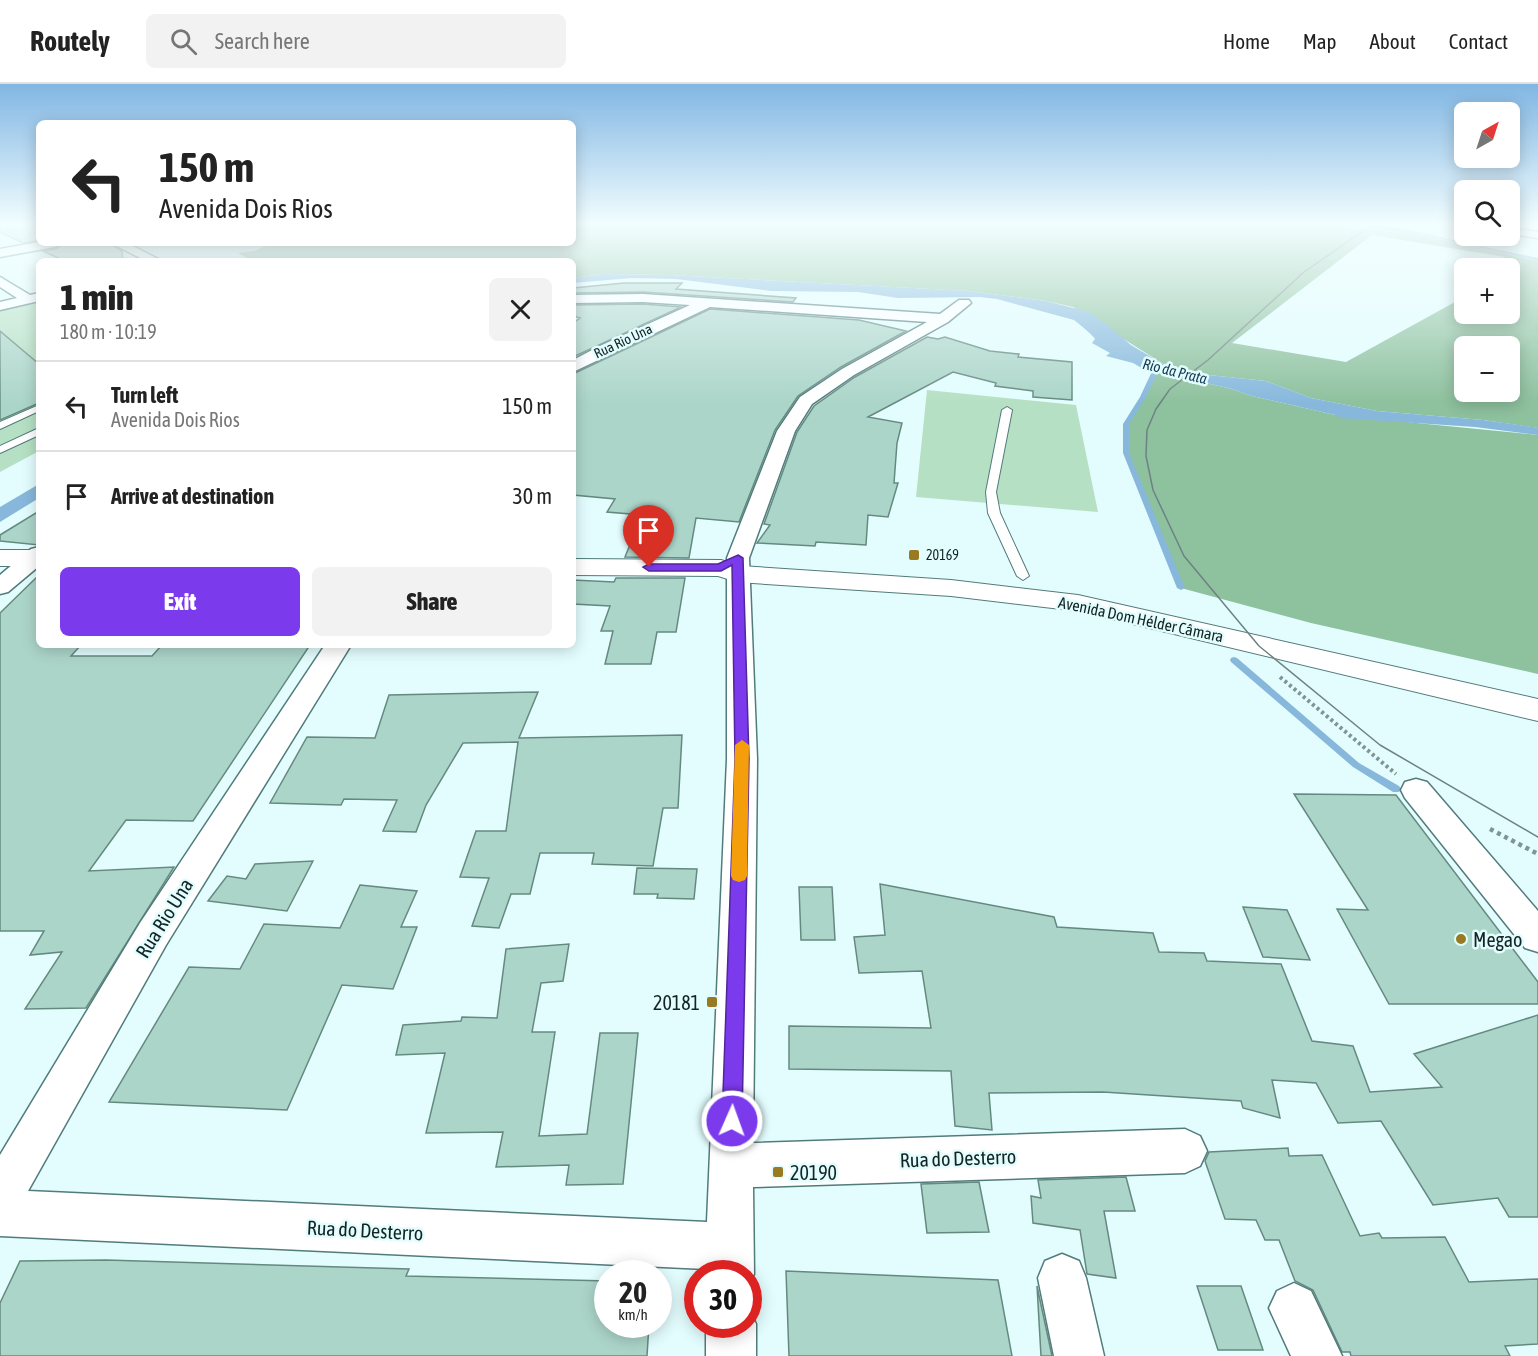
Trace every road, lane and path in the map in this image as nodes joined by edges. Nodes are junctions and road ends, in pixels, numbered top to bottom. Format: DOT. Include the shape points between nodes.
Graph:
graph roads {
  1 [pos="7,284"];
  2 [pos="34,298"];
  3 [pos="576,299"];
  4 [pos="707,303"];
  5 [pos="964,303"];
  6 [pos="0,306"];
  7 [pos="943,319"];
  8 [pos="576,365"];
  9 [pos="36,409"];
  10 [pos="1007,410"];
  11 [pos="0,426"];
  12 [pos="36,433"];
  13 [pos="0,435"];
  14 [pos="28,437"];
  15 [pos="0,450"];
  16 [pos="36,556"];
  17 [pos="36,557"];
  18 [pos="0,558"];
  19 [pos="576,567"];
  20 [pos="732,567"];
  21 [pos="1023,576"];
  22 [pos="0,587"];
  23 [pos="1242,641"];
  24 [pos="336,648"];
  25 [pos="1538,689"];
  26 [pos="1538,710"];
  27 [pos="1416,790"];
  28 [pos="1538,937"];
  29 [pos="1185,1151"];
  30 [pos="731,1166"];
  31 [pos="0,1197"];
  32 [pos="0,1213"];
  33 [pos="730,1260"];
  34 [pos="1062,1278"];
  35 [pos="1294,1308"];
  36 [pos="731,1338"];
  37 [pos="731,1356"];
  38 [pos="1079,1356"];
  39 [pos="1317,1356"];
  1 -- 2 [label="street"];
  2 -- 6 [label="street"];
  3 -- 4 [label="street" via="643,298"];
  4 -- 7 [label="street"];
  4 -- 8 [label="street, Rua Rio Una"];
  5 -- 7 [label="street"];
  7 -- 20 [label="street" via="848,372 806,401 786,431"];
  9 -- 11 [label="lane"];
  10 -- 21 [label="lane" via="991,492 994,513"];
  12 -- 14 [label="lane"];
  13 -- 14 [label="lane"];
  14 -- 15 [label="lane"];
  16 -- 18 [label="main road"];
  17 -- 22 [label="street"];
  19 -- 20 [label="main road"];
  20 -- 21 [label="main road, Avenida Dom Hélder Câmara" via="906,562"];
  20 -- 23 [label="main road, Avenida Dom Hélder Câmara" via="1019,594 1078,603"];
  20 -- 30 [label="street" via="742,759"];
  21 -- 25 [label="main road, Avenida Dom Hélder Câmara"];
  23 -- 26 [label="main road, Avenida Dom Hélder Câmara"];
  23 -- 27 [label="path" via="1291,687"];
  24 -- 31 [label="street, Rua Rio Una" via="153,934"];
  27 -- 28 [label="street"];
  29 -- 30 [label="street, Rua do Desterro"];
  30 -- 33 [label="street"];
  32 -- 33 [label="street, Rua do Desterro"];
  34 -- 38 [label="street"];
  35 -- 39 [label="street"];
  36 -- 37 [label="street"];
}
